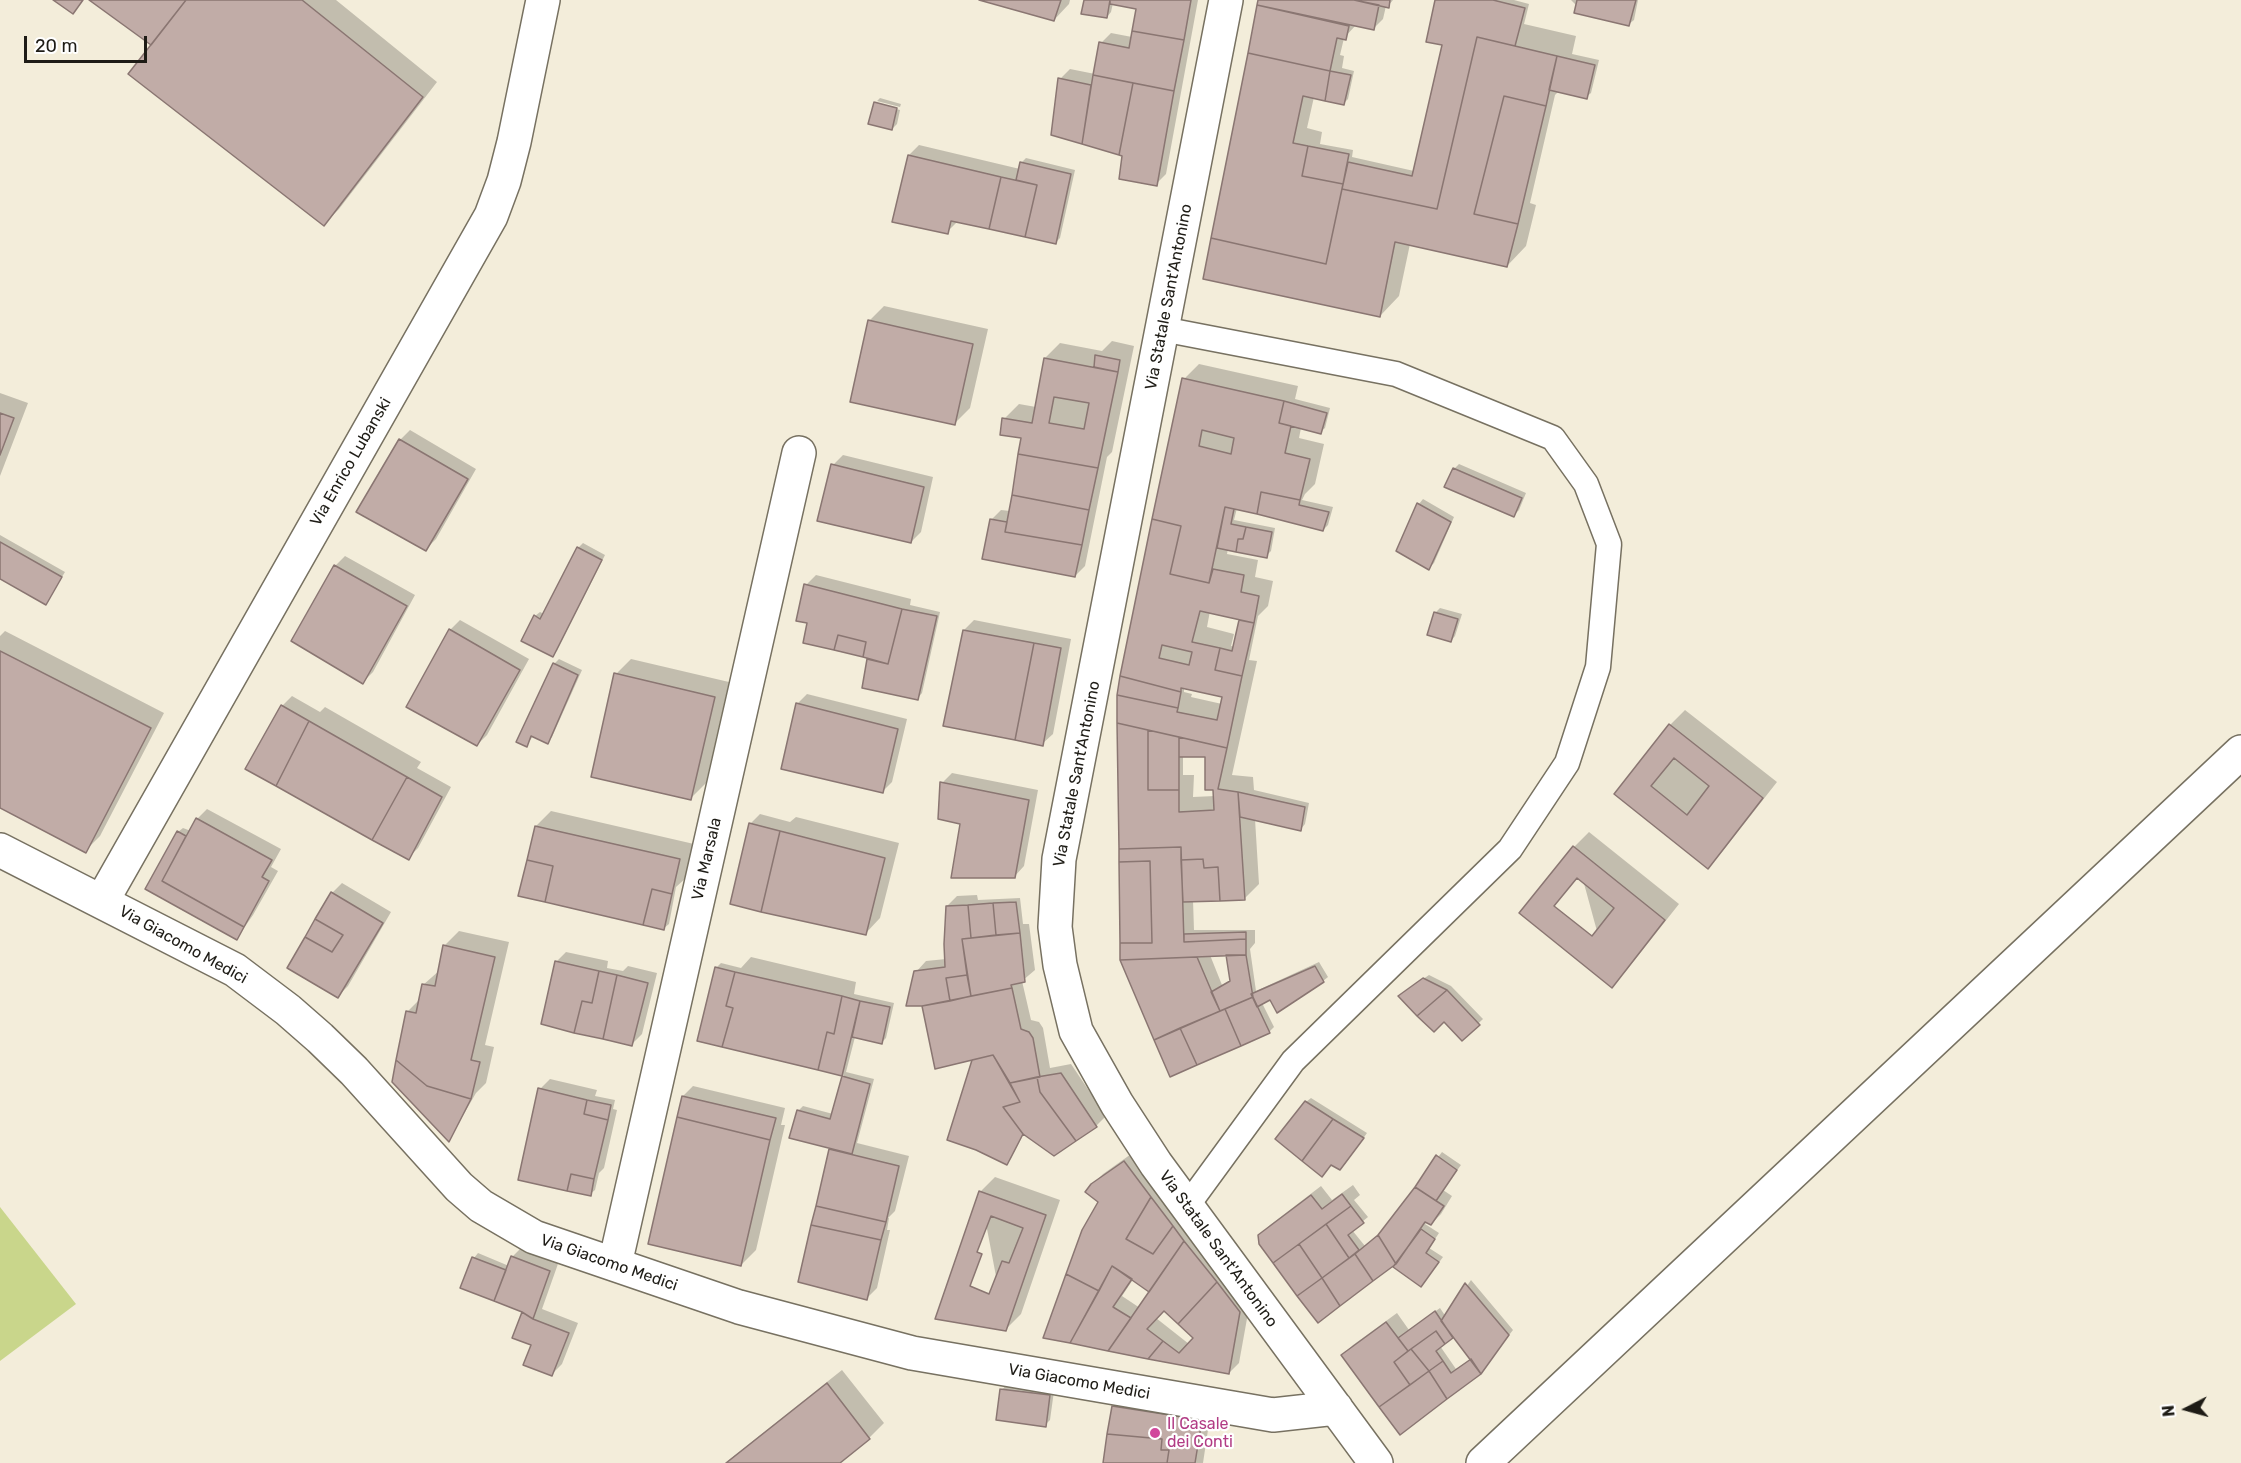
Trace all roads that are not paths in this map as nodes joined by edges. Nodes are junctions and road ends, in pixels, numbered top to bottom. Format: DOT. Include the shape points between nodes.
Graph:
graph roads {
  1 [pos="543,0"];
  2 [pos="1226,0"];
  3 [pos="1162,329"];
  4 [pos="799,453"];
  5 [pos="2241,752"];
  6 [pos="0,850"];
  7 [pos="102,901"];
  8 [pos="1187,1206"];
  9 [pos="615,1264"];
  10 [pos="1346,1434"];
  11 [pos="1376,1463"];
  12 [pos="1483,1463"];
  1 -- 7 [label="main road, Via Enrico Lubanski" via="514,142 491,216"];
  2 -- 3 [label="main road, Via Statale Sant'Antonino"];
  3 -- 8 [label="main road, Via Statale Sant'Antonino" via="1059,859 1055,927 1076,1030 1117,1104"];
  3 -- 8 [label="lane" via="1396,374 1553,438 1586,484 1609,544 1598,667 1567,763 1510,849 1293,1060"];
  4 -- 9 [label="main road, Via Marsala"];
  5 -- 12 [label="main road"];
  6 -- 7 [label="main road, Via Giacomo Medici"];
  7 -- 9 [label="main road, Via Giacomo Medici" via="235,970 288,1010 354,1071 481,1206 534,1237"];
  8 -- 10 [label="main road, Via Statale Sant'Antonino"];
  9 -- 10 [label="main road, Via Giacomo Medici" via="739,1307 912,1353 1273,1415"];
  10 -- 11 [label="main road, Via Statale Sant'Antonino"];
}
